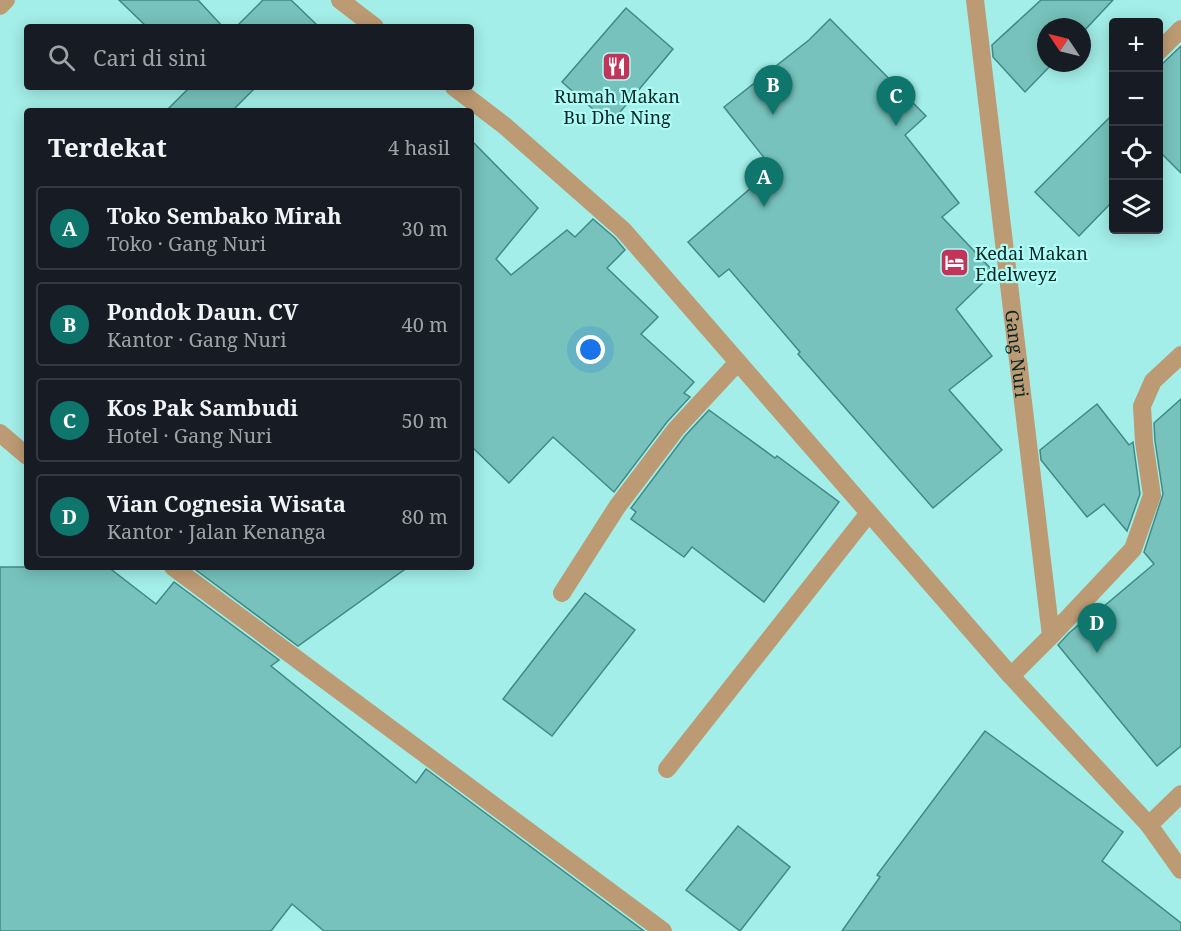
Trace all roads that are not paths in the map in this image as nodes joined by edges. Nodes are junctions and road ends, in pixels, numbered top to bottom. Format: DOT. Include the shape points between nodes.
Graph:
graph roads {
  1 [pos="6,0"];
  2 [pos="340,0"];
  3 [pos="975,0"];
  4 [pos="0,6"];
  5 [pos="371,24"];
  6 [pos="1181,29"];
  7 [pos="1163,47"];
  8 [pos="458,90"];
  9 [pos="1181,355"];
  10 [pos="738,362"];
  11 [pos="0,433"];
  12 [pos="24,453"];
  13 [pos="869,513"];
  14 [pos="177,570"];
  15 [pos="562,593"];
  16 [pos="1052,636"];
  17 [pos="1011,676"];
  18 [pos="667,768"];
  19 [pos="1181,794"];
  20 [pos="1149,825"];
  21 [pos="1181,870"];
  22 [pos="663,931"];
  1 -- 4 [label="street"];
  2 -- 5 [label="street"];
  3 -- 16 [label="street, Gang Nuri"];
  6 -- 7 [label="street"];
  8 -- 10 [label="street" via="506,126 623,230"];
  9 -- 16 [label="street" via="1154,381 1142,406 1152,495 1133,549"];
  10 -- 13 [label="street"];
  10 -- 15 [label="street" via="676,429 617,507"];
  11 -- 12 [label="street"];
  13 -- 17 [label="street"];
  13 -- 18 [label="street"];
  14 -- 22 [label="street"];
  16 -- 17 [label="street"];
  17 -- 20 [label="street"];
  19 -- 20 [label="street"];
  20 -- 21 [label="street"];
}
